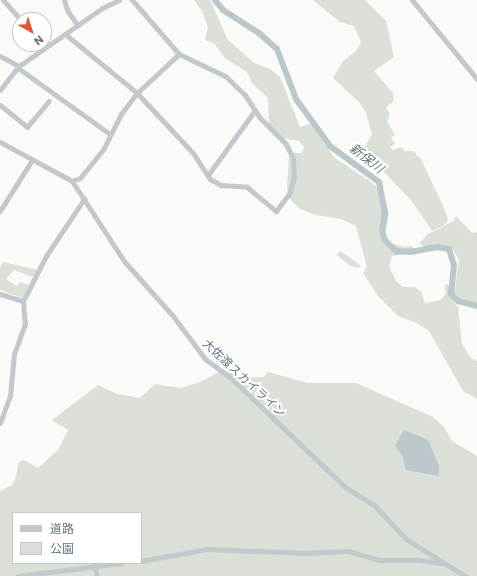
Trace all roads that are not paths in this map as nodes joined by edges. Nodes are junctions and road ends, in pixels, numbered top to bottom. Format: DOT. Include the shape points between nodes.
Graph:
graph roads {
  1 [pos="3,0"];
  2 [pos="64,0"];
  3 [pos="119,0"];
  4 [pos="132,0"];
  5 [pos="412,0"];
  6 [pos="14,12"];
  7 [pos="78,26"];
  8 [pos="65,34"];
  9 [pos="52,39"];
  10 [pos="35,52"];
  11 [pos="179,54"];
  12 [pos="0,56"];
  13 [pos="19,67"];
  14 [pos="477,79"];
  15 [pos="0,90"];
  16 [pos="137,93"];
  17 [pos="49,101"];
  18 [pos="0,105"];
  19 [pos="255,110"];
  20 [pos="110,134"];
  21 [pos="0,142"];
  22 [pos="32,160"];
  23 [pos="208,175"];
  24 [pos="72,181"];
  25 [pos="84,199"];
  26 [pos="0,211"];
  27 [pos="0,294"];
  28 [pos="23,301"];
  29 [pos="0,423"];
  30 [pos="142,561"];
  31 [pos="442,563"];
  32 [pos="108,564"];
  33 [pos="94,565"];
  34 [pos="18,576"];
  35 [pos="97,576"];
  36 [pos="465,576"];
  1 -- 6 [label="street"];
  2 -- 7 [label="street" via="67,10"];
  3 -- 7 [label="street" via="102,8"];
  4 -- 11 [label="street"];
  5 -- 14 [label="street"];
  7 -- 8 [label="street"];
  8 -- 9 [label="street"];
  8 -- 16 [label="street"];
  10 -- 13 [label="street"];
  11 -- 16 [label="street"];
  11 -- 19 [label="street" via="225,76 245,95"];
  12 -- 13 [label="street"];
  13 -- 15 [label="street"];
  13 -- 20 [label="street"];
  16 -- 20 [label="street"];
  16 -- 23 [label="street" via="193,153"];
  17 -- 18 [label="street" via="27,127"];
  19 -- 23 [label="street"];
  19 -- 23 [label="street" via="286,144 293,158 292,186 276,211 247,187 221,185"];
  20 -- 24 [label="street" via="99,156 80,178"];
  21 -- 22 [label="street, 大佐渡スカイライン"];
  22 -- 24 [label="street, 大佐渡スカイライン"];
  22 -- 26 [label="street"];
  24 -- 25 [label="street, 大佐渡スカイライン"];
  25 -- 28 [label="street" via="46,256"];
  25 -- 31 [label="street, 大佐渡スカイライン" via="124,261 173,316 205,359 230,377 345,487 374,505 406,539"];
  27 -- 28 [label="street"];
  28 -- 29 [label="street" via="25,324 14,354 10,396"];
  30 -- 31 [label="street" via="207,549 304,553 348,550 380,560"];
  31 -- 36 [label="street, 大佐渡スカイライン"];
  32 -- 33 [label="street"];
  33 -- 34 [label="street"];
  33 -- 35 [label="street"];
}
